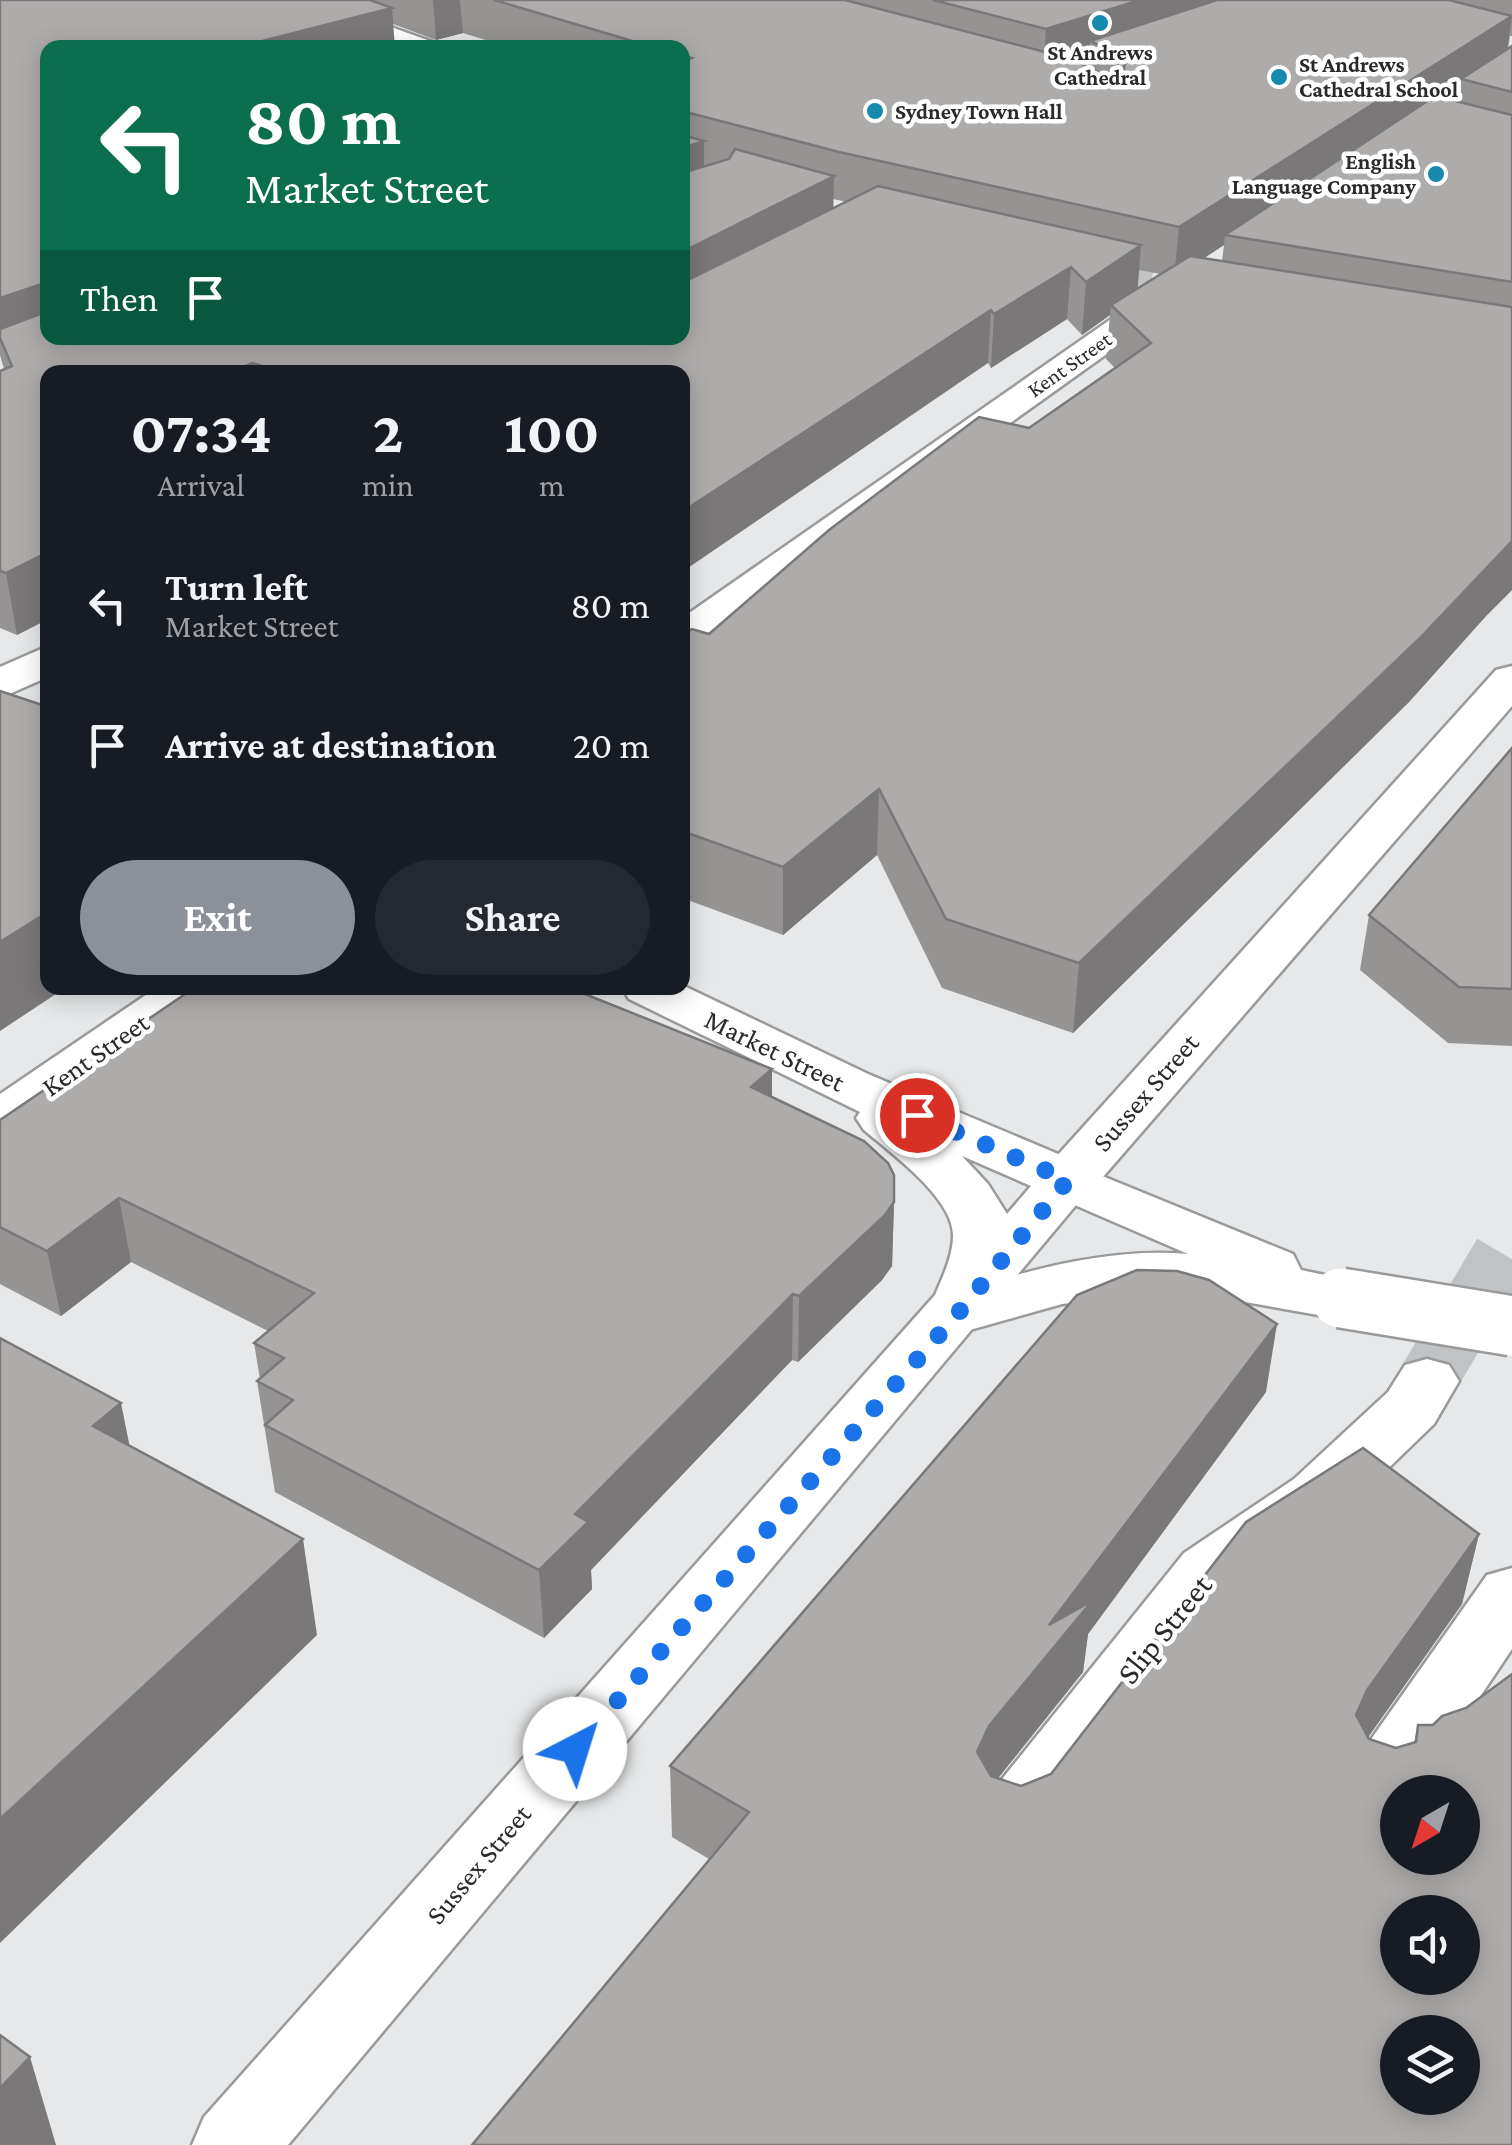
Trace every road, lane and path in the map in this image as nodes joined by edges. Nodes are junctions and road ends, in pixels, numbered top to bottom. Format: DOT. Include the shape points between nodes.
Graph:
graph roads {
  1 [pos="291,0"];
  2 [pos="402,40"];
  3 [pos="1129,281"];
  4 [pos="690,632"];
  5 [pos="40,668"];
  6 [pos="1512,679"];
  7 [pos="8,706"];
  8 [pos="180,995"];
  9 [pos="662,995"];
  10 [pos="848,1086"];
  11 [pos="0,1120"];
  12 [pos="1068,1180"];
  13 [pos="1342,1298"];
  14 [pos="959,1312"];
  15 [pos="1512,1326"];
  16 [pos="1427,1382"];
  17 [pos="1512,1594"];
  18 [pos="1512,1686"];
  19 [pos="1013,1821"];
  20 [pos="234,2145"];
  1 -- 2 [label="main road"];
  3 -- 4 [label="main road, Kent Street" via="1194,288 1152,306"];
  5 -- 7 [label="main road"];
  6 -- 12 [label="main road, Sussex Street"];
  8 -- 11 [label="main road, Kent Street"];
  9 -- 10 [label="main road, Market Street"];
  10 -- 12 [label="main road, Market Street"];
  10 -- 14 [label="main road" via="936,1164 982,1226 980,1257"];
  12 -- 13 [label="main road, Market Street"];
  12 -- 14 [label="main road, Sussex Street"];
  13 -- 14 [label="main road" via="1226,1278 1128,1274 1054,1284"];
  13 -- 15 [label="main road, bridge"];
  14 -- 20 [label="main road, Sussex Street"];
  16 -- 19 [label="main road, Slip Street" via="1411,1408 1318,1496 1208,1571"];
  17 -- 18 [label="main road" via="1382,1784"];
}
